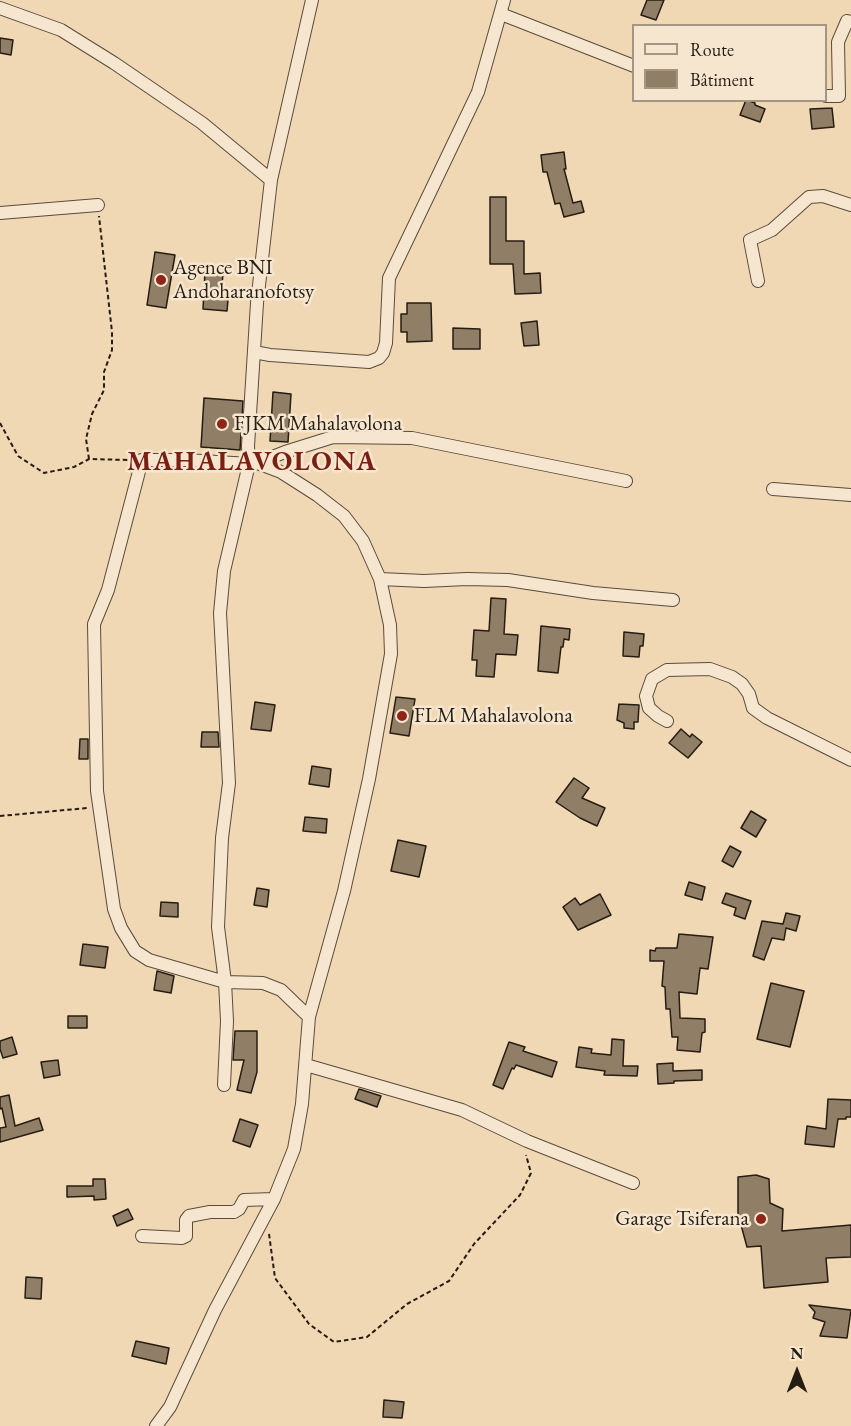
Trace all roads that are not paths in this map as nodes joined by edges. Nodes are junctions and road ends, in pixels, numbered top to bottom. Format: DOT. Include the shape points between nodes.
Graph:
graph roads {
  1 [pos="312,0"];
  2 [pos="504,0"];
  3 [pos="0,8"];
  4 [pos="501,14"];
  5 [pos="851,22"];
  6 [pos="632,66"];
  7 [pos="827,96"];
  8 [pos="271,180"];
  9 [pos="98,205"];
  10 [pos="851,205"];
  11 [pos="0,213"];
  12 [pos="758,281"];
  13 [pos="254,352"];
  14 [pos="253,463"];
  15 [pos="626,481"];
  16 [pos="773,489"];
  17 [pos="851,495"];
  18 [pos="380,579"];
  19 [pos="673,600"];
  20 [pos="667,721"];
  21 [pos="851,760"];
  22 [pos="225,982"];
  23 [pos="309,1017"];
  24 [pos="306,1065"];
  25 [pos="224,1085"];
  26 [pos="633,1183"];
  27 [pos="274,1199"];
  28 [pos="142,1236"];
  29 [pos="156,1426"];
  1 -- 8 [label="street"];
  2 -- 4 [label="street"];
  3 -- 8 [label="street" via="61,30 114,63 202,123"];
  4 -- 6 [label="street"];
  4 -- 13 [label="street" via="477,92 389,278 383,353 369,362"];
  5 -- 7 [label="street" via="847,21 838,42 839,96"];
  8 -- 13 [label="street"];
  9 -- 11 [label="street"];
  10 -- 12 [label="street" via="823,196 809,197 772,230 750,240"];
  13 -- 14 [label="street" via="248,446"];
  14 -- 15 [label="street" via="333,437 412,438"];
  14 -- 18 [label="street" via="281,472 344,516 363,541"];
  14 -- 22 [label="street" via="224,571 220,613 229,783 218,927"];
  14 -- 22 [label="street" via="142,460 108,590 94,624 97,791 114,909 135,951 149,960"];
  16 -- 17 [label="street"];
  18 -- 19 [label="street" via="508,580"];
  18 -- 23 [label="street" via="390,625 387,680 344,891"];
  20 -- 21 [label="street" via="649,708 646,696 652,679 667,670 710,669 742,684 753,708 767,718"];
  22 -- 23 [label="street" via="264,983 281,990"];
  22 -- 25 [label="street"];
  23 -- 24 [label="street"];
  24 -- 26 [label="street" via="462,1110"];
  24 -- 27 [label="street" via="294,1149"];
  27 -- 28 [label="street" via="244,1200 234,1212 189,1216 186,1236 182,1238"];
  27 -- 29 [label="street" via="215,1310 170,1407"];
}
